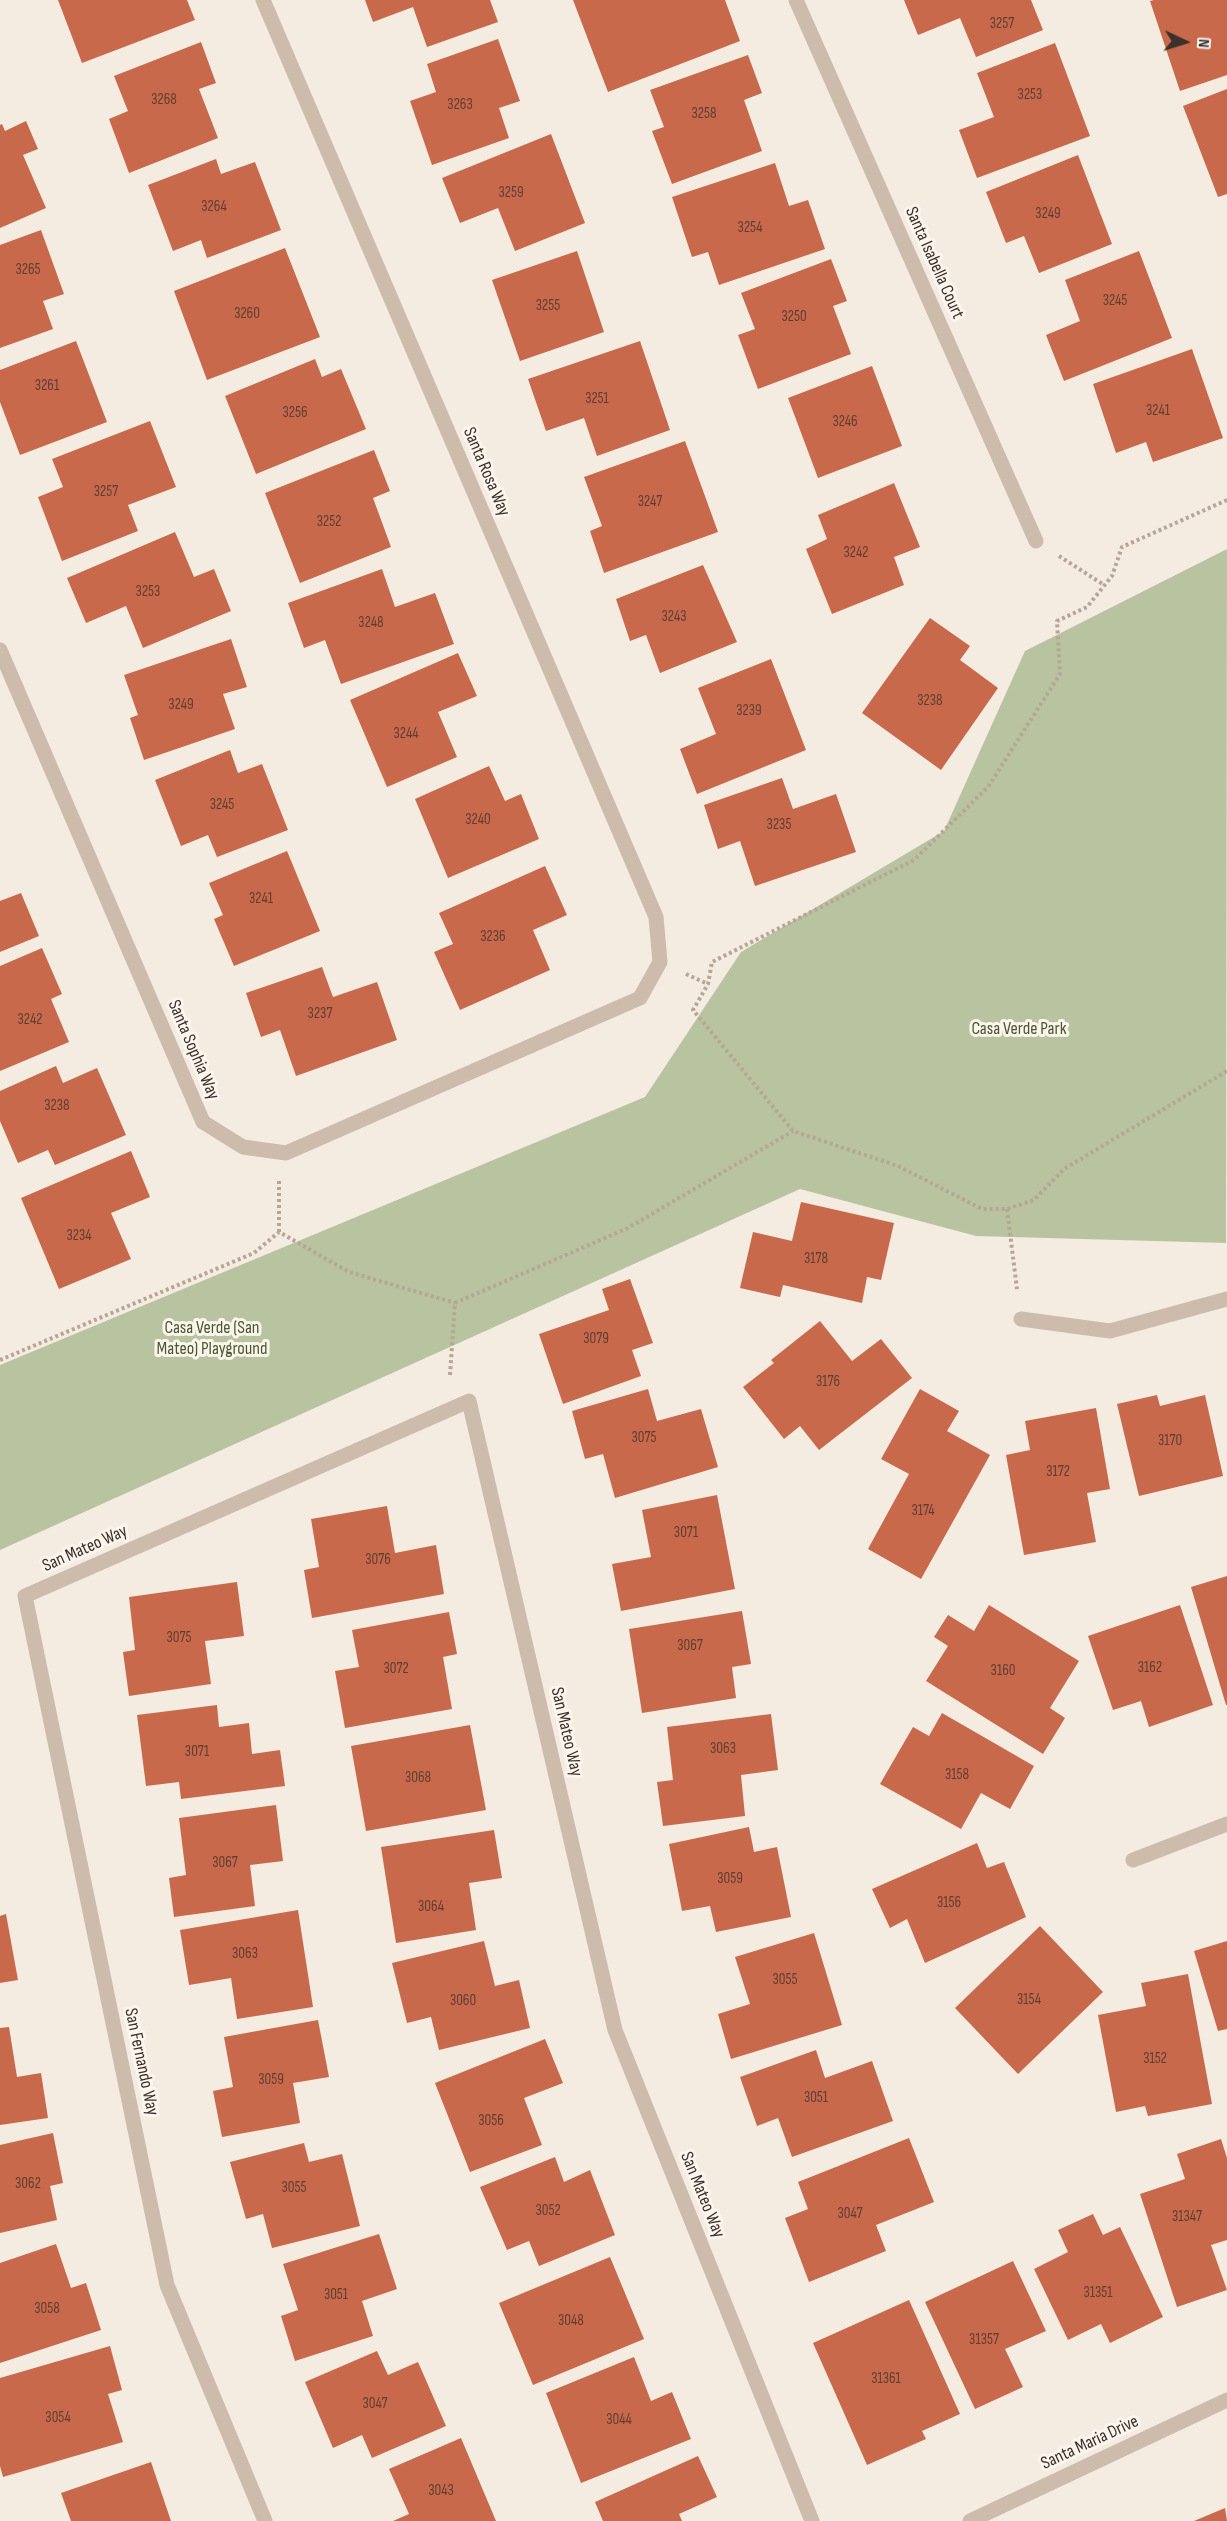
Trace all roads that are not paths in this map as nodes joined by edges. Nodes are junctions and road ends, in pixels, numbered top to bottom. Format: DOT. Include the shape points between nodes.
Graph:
graph roads {
  1 [pos="263,0"];
  2 [pos="796,0"];
  3 [pos="1036,541"];
  4 [pos="0,650"];
  5 [pos="660,962"];
  6 [pos="1227,1299"];
  7 [pos="1021,1319"];
  8 [pos="25,1596"];
  9 [pos="1227,1824"];
  10 [pos="1133,1860"];
  11 [pos="1227,2400"];
  12 [pos="265,2521"];
  13 [pos="812,2521"];
  14 [pos="970,2521"];
  1 -- 5 [label="street, Santa Rosa Way" via="656,917"];
  2 -- 3 [label="street, Santa Isabella Court"];
  4 -- 5 [label="street, Santa Sophia Way" via="203,1122 243,1147 286,1153 640,998"];
  6 -- 7 [label="street" via="1110,1331"];
  8 -- 12 [label="street, San Fernando Way" via="167,2286"];
  8 -- 13 [label="street, San Mateo Way" via="469,1401 615,2030"];
  9 -- 10 [label="street"];
  11 -- 14 [label="street, Santa Maria Drive"];
}
